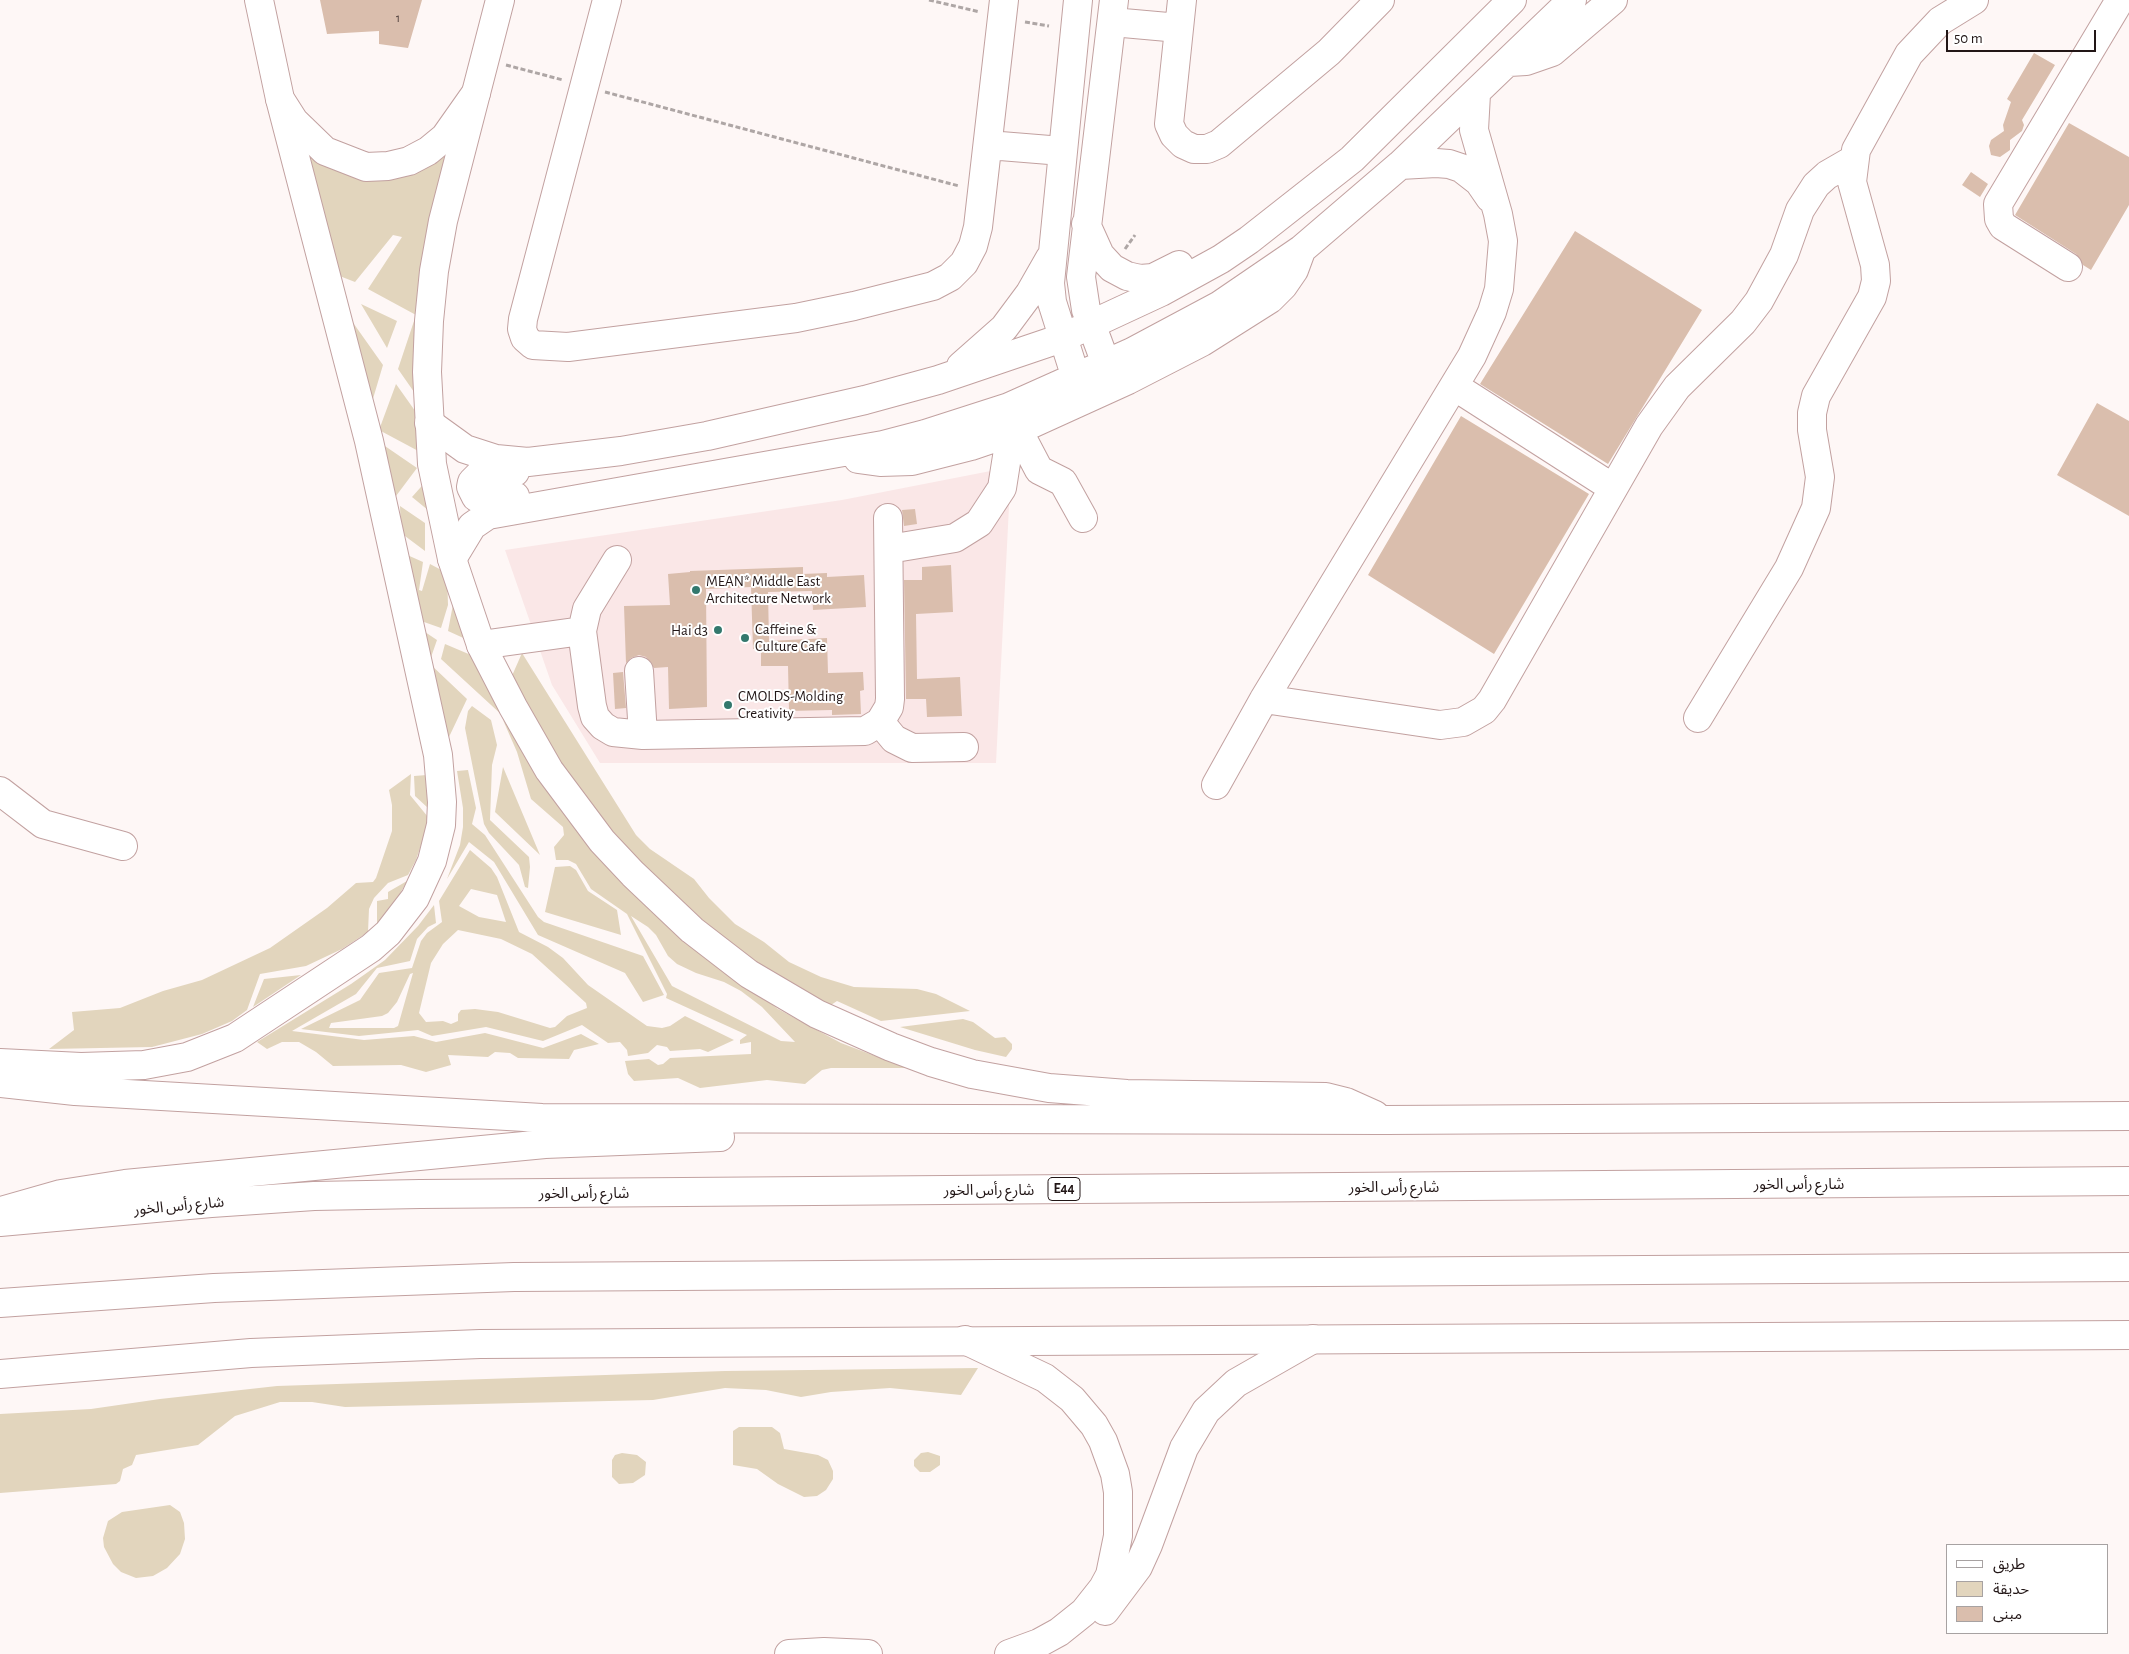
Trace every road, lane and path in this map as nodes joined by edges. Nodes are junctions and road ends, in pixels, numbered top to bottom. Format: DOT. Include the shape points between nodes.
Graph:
graph roads {
  1 [pos="258,0"];
  2 [pos="500,0"];
  3 [pos="607,0"];
  4 [pos="1004,0"];
  5 [pos="1078,0"];
  6 [pos="1182,0"];
  7 [pos="1380,0"];
  8 [pos="1512,0"];
  9 [pos="1572,0"];
  10 [pos="1613,0"];
  11 [pos="1974,0"];
  12 [pos="2122,7"];
  13 [pos="1113,11"];
  14 [pos="1179,28"];
  15 [pos="1509,62"];
  16 [pos="506,65"];
  17 [pos="584,86"];
  18 [pos="476,93"];
  19 [pos="1476,94"];
  20 [pos="280,99"];
  21 [pos="988,145"];
  22 [pos="1062,151"];
  23 [pos="1352,159"];
  24 [pos="1853,160"];
  25 [pos="1400,165"];
  26 [pos="982,190"];
  27 [pos="1498,214"];
  28 [pos="1276,218"];
  29 [pos="1086,224"];
  30 [pos="1302,249"];
  31 [pos="1051,254"];
  32 [pos="2068,266"];
  33 [pos="1090,326"];
  34 [pos="1132,352"];
  35 [pos="1062,359"];
  36 [pos="1106,364"];
  37 [pos="938,380"];
  38 [pos="1454,386"];
  39 [pos="429,423"];
  40 [pos="1018,430"];
  41 [pos="971,446"];
  42 [pos="839,455"];
  43 [pos="580,456"];
  44 [pos="1613,488"];
  45 [pos="572,499"];
  46 [pos="994,504"];
  47 [pos="888,518"];
  48 [pos="1083,518"];
  49 [pos="889,549"];
  50 [pos="452,559"];
  51 [pos="617,560"];
  52 [pos="582,631"];
  53 [pos="481,645"];
  54 [pos="639,671"];
  55 [pos="1264,699"];
  56 [pos="1698,718"];
  57 [pos="880,722"];
  58 [pos="643,735"];
  59 [pos="964,747"];
  60 [pos="1216,785"];
  61 [pos="0,791"];
  62 [pos="123,846"];
  63 [pos="0,1063"];
  64 [pos="0,1083"];
  65 [pos="2129,1116"];
  66 [pos="811,1119"];
  67 [pos="1385,1120"];
  68 [pos="2129,1181"];
  69 [pos="0,1211"];
  70 [pos="0,1222"];
  71 [pos="2129,1267"];
  72 [pos="0,1303"];
  73 [pos="2129,1335"];
  74 [pos="1313,1339"];
  75 [pos="965,1340"];
  76 [pos="0,1374"];
  77 [pos="789,1654"];
  78 [pos="868,1654"];
  79 [pos="1009,1654"];
  80 [pos="1051,1654"];
  1 -- 20 [label="main road"];
  2 -- 18 [label="main road"];
  3 -- 17 [label="main road"];
  4 -- 21 [label="main road"];
  5 -- 22 [label="main road"];
  6 -- 14 [label="main road"];
  7 -- 14 [label="main road" via="1329,52 1219,144 1207,149 1194,149 1183,144 1169,124"];
  8 -- 23 [label="main road"];
  9 -- 15 [label="main road"];
  10 -- 15 [label="main road" via="1552,52 1526,61"];
  11 -- 24 [label="main road" via="1940,20 1909,54 1858,145"];
  12 -- 32 [label="main road" via="1998,204 2003,226"];
  13 -- 14 [label="main road"];
  13 -- 29 [label="main road"];
  15 -- 19 [label="main road"];
  16 -- 17 [label="path"];
  17 -- 26 [label="path" via="942,183"];
  17 -- 26 [label="main road" via="523,319 525,338 533,345 568,347 759,323 854,306 934,286 950,277 964,263 973,246"];
  18 -- 20 [label="main road" via="445,137 428,151 409,161 366,167 325,150 294,122"];
  18 -- 39 [label="main road" via="434,271 427,372"];
  19 -- 25 [label="main road"];
  19 -- 27 [label="main road" via="1476,139"];
  20 -- 63 [label="main road" via="366,431 438,755 441,825 432,861 415,898 372,948 235,1038 186,1057 144,1065 81,1067"];
  21 -- 22 [label="main road"];
  21 -- 26 [label="main road"];
  22 -- 31 [label="main road"];
  23 -- 28 [label="main road"];
  23 -- 34 [label="main road" via="1333,187 1273,238 1181,297 1123,327 1119,331 1118,342 1120,347"];
  24 -- 44 [label="main road" via="1827,175 1807,197 1773,279 1759,301 1662,406"];
  24 -- 56 [label="main road" via="1852,182 1875,265 1876,281 1872,297 1816,396 1812,413 1820,478 1816,508 1789,568"];
  25 -- 27 [label="main road" via="1442,164 1461,168 1479,182"];
  25 -- 30 [label="main road"];
  27 -- 38 [label="main road" via="1503,241 1499,289 1483,334"];
  28 -- 29 [label="main road" via="1242,228 1165,273 1140,279 1127,276 1106,262"];
  28 -- 33 [label="main road" via="1221,259"];
  29 -- 33 [label="main road" via="1081,277"];
  30 -- 34 [label="main road" via="1220,305"];
  30 -- 40 [label="main road" via="1283,286 1253,311 1167,361"];
  31 -- 35 [label="main road" via="1051,292"];
  31 -- 37 [label="main road" via="1030,293 1004,328 973,357"];
  33 -- 35 [label="main road" via="1084,346"];
  33 -- 36 [label="main road"];
  34 -- 36 [label="main road"];
  35 -- 36 [label="main road"];
  35 -- 37 [label="main road"];
  35 -- 42 [label="main road" via="878,434"];
  37 -- 43 [label="main road" via="707,436"];
  38 -- 44 [label="main road"];
  38 -- 55 [label="main road"];
  39 -- 43 [label="main road" via="465,449 496,459 528,462"];
  39 -- 50 [label="main road" via="432,464"];
  40 -- 41 [label="main road"];
  40 -- 46 [label="main road" via="1010,443 1002,488"];
  40 -- 48 [label="main road" via="1039,470 1063,482"];
  41 -- 42 [label="main road" via="927,458 896,462"];
  41 -- 46 [label="main road" via="983,452 990,462"];
  42 -- 45 [label="main road"];
  43 -- 45 [label="main road" via="566,467 526,472 485,472 472,482 473,492 481,500 552,492"];
  44 -- 55 [label="main road" via="1492,700 1473,718 1440,725"];
  45 -- 50 [label="main road" via="488,515 472,526"];
  46 -- 49 [label="main road" via="979,523 955,538"];
  47 -- 49 [label="main road"];
  49 -- 57 [label="main road" via="890,699"];
  50 -- 53 [label="main road"];
  51 -- 52 [label="main road" via="587,609"];
  52 -- 53 [label="main road"];
  52 -- 58 [label="main road" via="596,717 613,732"];
  53 -- 67 [label="main road" via="549,770 602,841 665,905 720,953 782,995 817,1014 931,1062 1010,1082 1088,1092 1326,1097 1346,1102"];
  54 -- 58 [label="main road"];
  55 -- 60 [label="main road"];
  57 -- 58 [label="main road" via="855,732"];
  57 -- 59 [label="main road" via="894,739 912,748"];
  61 -- 62 [label="main road" via="43,824"];
  64 -- 66 [label="main road" via="74,1092 425,1113 542,1118"];
  65 -- 67 [label="main road"];
  66 -- 67 [label="main road"];
  66 -- 69 [label="main road" via="782,1132 751,1136 545,1144 125,1184 61,1194"];
  68 -- 70 [label="main road, شارع رأس الخور / E44" via="410,1194 211,1203"];
  71 -- 72 [label="main road" via="514,1277 223,1287"];
  73 -- 74 [label="main road"];
  74 -- 75 [label="main road"];
  74 -- 80 [label="main road" via="1236,1383 1206,1412 1184,1448 1138,1567 1093,1624"];
  75 -- 76 [label="main road" via="366,1348 137,1361"];
  75 -- 79 [label="main road" via="1046,1378 1072,1399 1089,1418 1102,1441 1115,1474 1118,1492 1115,1555 1110,1574 1095,1600 1059,1632"];
  77 -- 78 [label="main road"];
}
